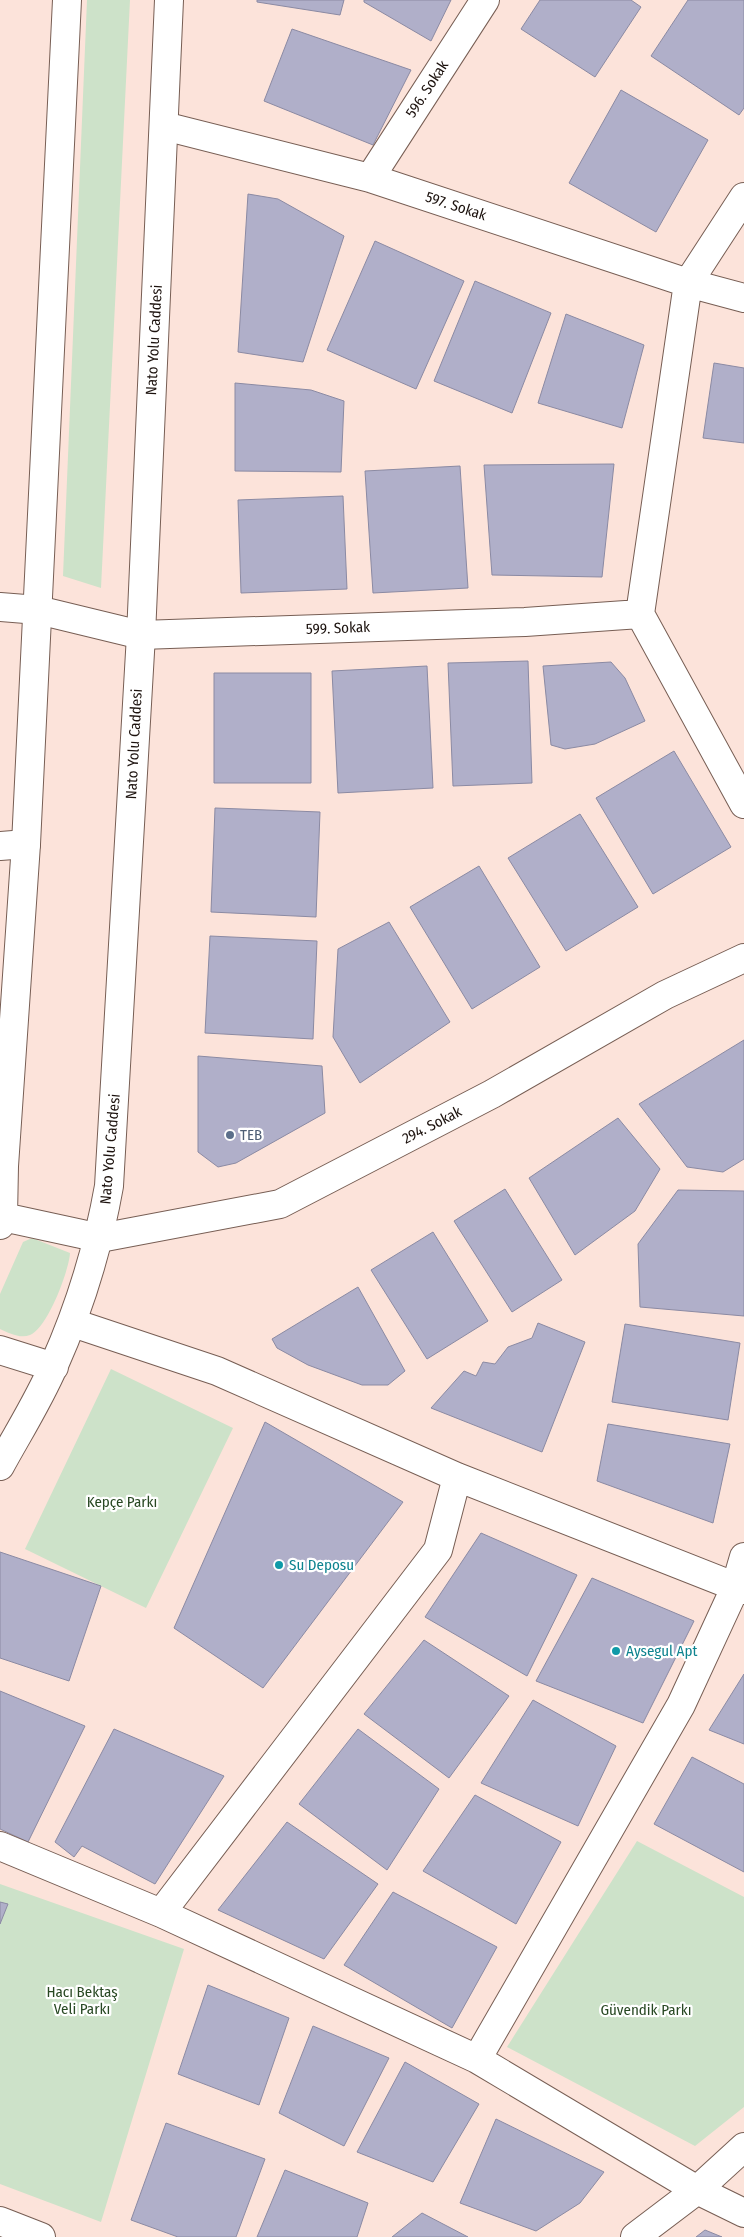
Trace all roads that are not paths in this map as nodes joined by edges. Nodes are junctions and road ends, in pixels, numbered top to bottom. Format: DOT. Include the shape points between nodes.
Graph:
graph roads {
  1 [pos="66,0"];
  2 [pos="169,0"];
  3 [pos="485,0"];
  4 [pos="164,126"];
  5 [pos="370,178"];
  6 [pos="744,197"];
  7 [pos="688,283"];
  8 [pos="744,298"];
  9 [pos="0,607"];
  10 [pos="38,610"];
  11 [pos="640,614"];
  12 [pos="141,635"];
  13 [pos="744,804"];
  14 [pos="13,845"];
  15 [pos="744,958"];
  16 [pos="2,1221"];
  17 [pos="100,1238"];
  18 [pos="72,1323"];
  19 [pos="0,1350"];
  20 [pos="54,1367"];
  21 [pos="0,1466"];
  22 [pos="457,1477"];
  23 [pos="744,1558"];
  24 [pos="740,1589"];
  25 [pos="0,1846"];
  26 [pos="161,1913"];
  27 [pos="477,2059"];
  28 [pos="744,2147"];
  29 [pos="697,2190"];
  30 [pos="744,2213"];
  31 [pos="0,2221"];
  32 [pos="41,2237"];
  33 [pos="634,2237"];
  1 -- 10 [label="street"];
  2 -- 4 [label="street, Nato Yolu Caddesi"];
  3 -- 5 [label="street, 596. Sokak"];
  4 -- 5 [label="street, 597. Sokak"];
  4 -- 12 [label="street, Nato Yolu Caddesi"];
  5 -- 7 [label="street, 597. Sokak"];
  6 -- 7 [label="street"];
  7 -- 8 [label="street, 597. Sokak"];
  7 -- 11 [label="street"];
  9 -- 10 [label="street, 599. Sokak"];
  10 -- 12 [label="street, 599. Sokak"];
  10 -- 14 [label="street"];
  11 -- 12 [label="street, 599. Sokak" via="525,622"];
  11 -- 13 [label="street"];
  12 -- 17 [label="street, Nato Yolu Caddesi" via="109,1186"];
  14 -- 16 [label="street"];
  15 -- 17 [label="street, 294. Sokak" via="665,995 492,1094 280,1204"];
  16 -- 17 [label="street"];
  17 -- 18 [label="street, Nato Yolu Caddesi"];
  18 -- 20 [label="street, Nato Yolu Caddesi"];
  18 -- 22 [label="street" via="218,1371"];
  19 -- 20 [label="street"];
  20 -- 21 [label="street, Nato Yolu Caddesi"];
  22 -- 24 [label="street"];
  22 -- 26 [label="street" via="438,1550"];
  23 -- 24 [label="street"];
  24 -- 27 [label="street" via="681,1705"];
  25 -- 26 [label="street"];
  26 -- 27 [label="street"];
  27 -- 29 [label="street"];
  28 -- 29 [label="street"];
  29 -- 30 [label="street"];
  29 -- 33 [label="street"];
  31 -- 32 [label="street"];
}
